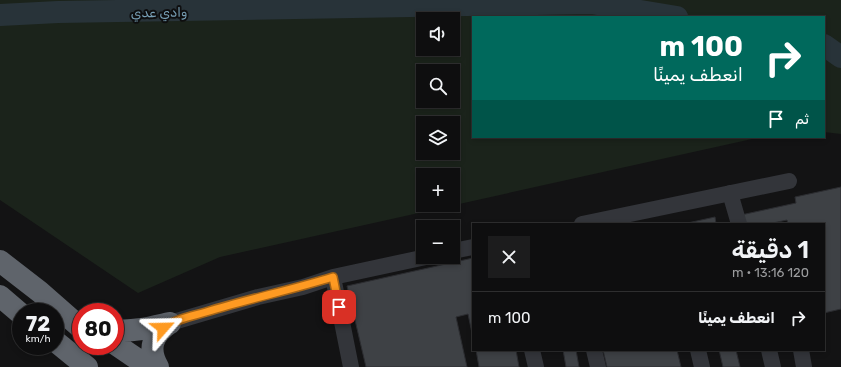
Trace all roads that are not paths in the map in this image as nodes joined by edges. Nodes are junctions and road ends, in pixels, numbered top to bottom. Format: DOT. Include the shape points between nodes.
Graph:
graph roads {
  1 [pos="789,181"];
  2 [pos="730,193"];
  3 [pos="587,223"];
  4 [pos="739,223"];
  5 [pos="472,247"];
  6 [pos="460,250"];
  7 [pos="416,259"];
  8 [pos="0,262"];
  9 [pos="333,277"];
  10 [pos="40,292"];
  11 [pos="72,310"];
  12 [pos="72,314"];
  13 [pos="72,320"];
  14 [pos="170,323"];
  15 [pos="124,330"];
  16 [pos="64,348"];
  17 [pos="124,350"];
  18 [pos="532,351"];
  19 [pos="594,351"];
  20 [pos="698,351"];
  21 [pos="769,351"];
  22 [pos="800,351"];
  23 [pos="62,355"];
  24 [pos="112,355"];
  25 [pos="74,367"];
  26 [pos="87,367"];
  27 [pos="126,367"];
  28 [pos="149,367"];
  29 [pos="158,367"];
  30 [pos="351,367"];
  31 [pos="536,367"];
  32 [pos="598,367"];
  33 [pos="702,367"];
  34 [pos="772,367"];
  35 [pos="804,367"];
  1 -- 2 [label="lane"];
  2 -- 3 [label="lane"];
  2 -- 4 [label="lane"];
  5 -- 6 [label="lane"];
  7 -- 9 [label="lane"];
  8 -- 10 [label="highway"];
  9 -- 14 [label="lane"];
  9 -- 30 [label="lane"];
  10 -- 11 [label="highway"];
  10 -- 12 [label="highway"];
  10 -- 13 [label="highway"];
  14 -- 15 [label="highway" via="139,330"];
  14 -- 29 [label="highway" via="158,333 155,340 152,352"];
  16 -- 26 [label="highway"];
  17 -- 28 [label="highway"];
  18 -- 31 [label="lane"];
  19 -- 32 [label="lane"];
  20 -- 33 [label="lane"];
  21 -- 34 [label="lane"];
  22 -- 35 [label="lane"];
  23 -- 25 [label="highway"];
  24 -- 27 [label="highway"];
}
